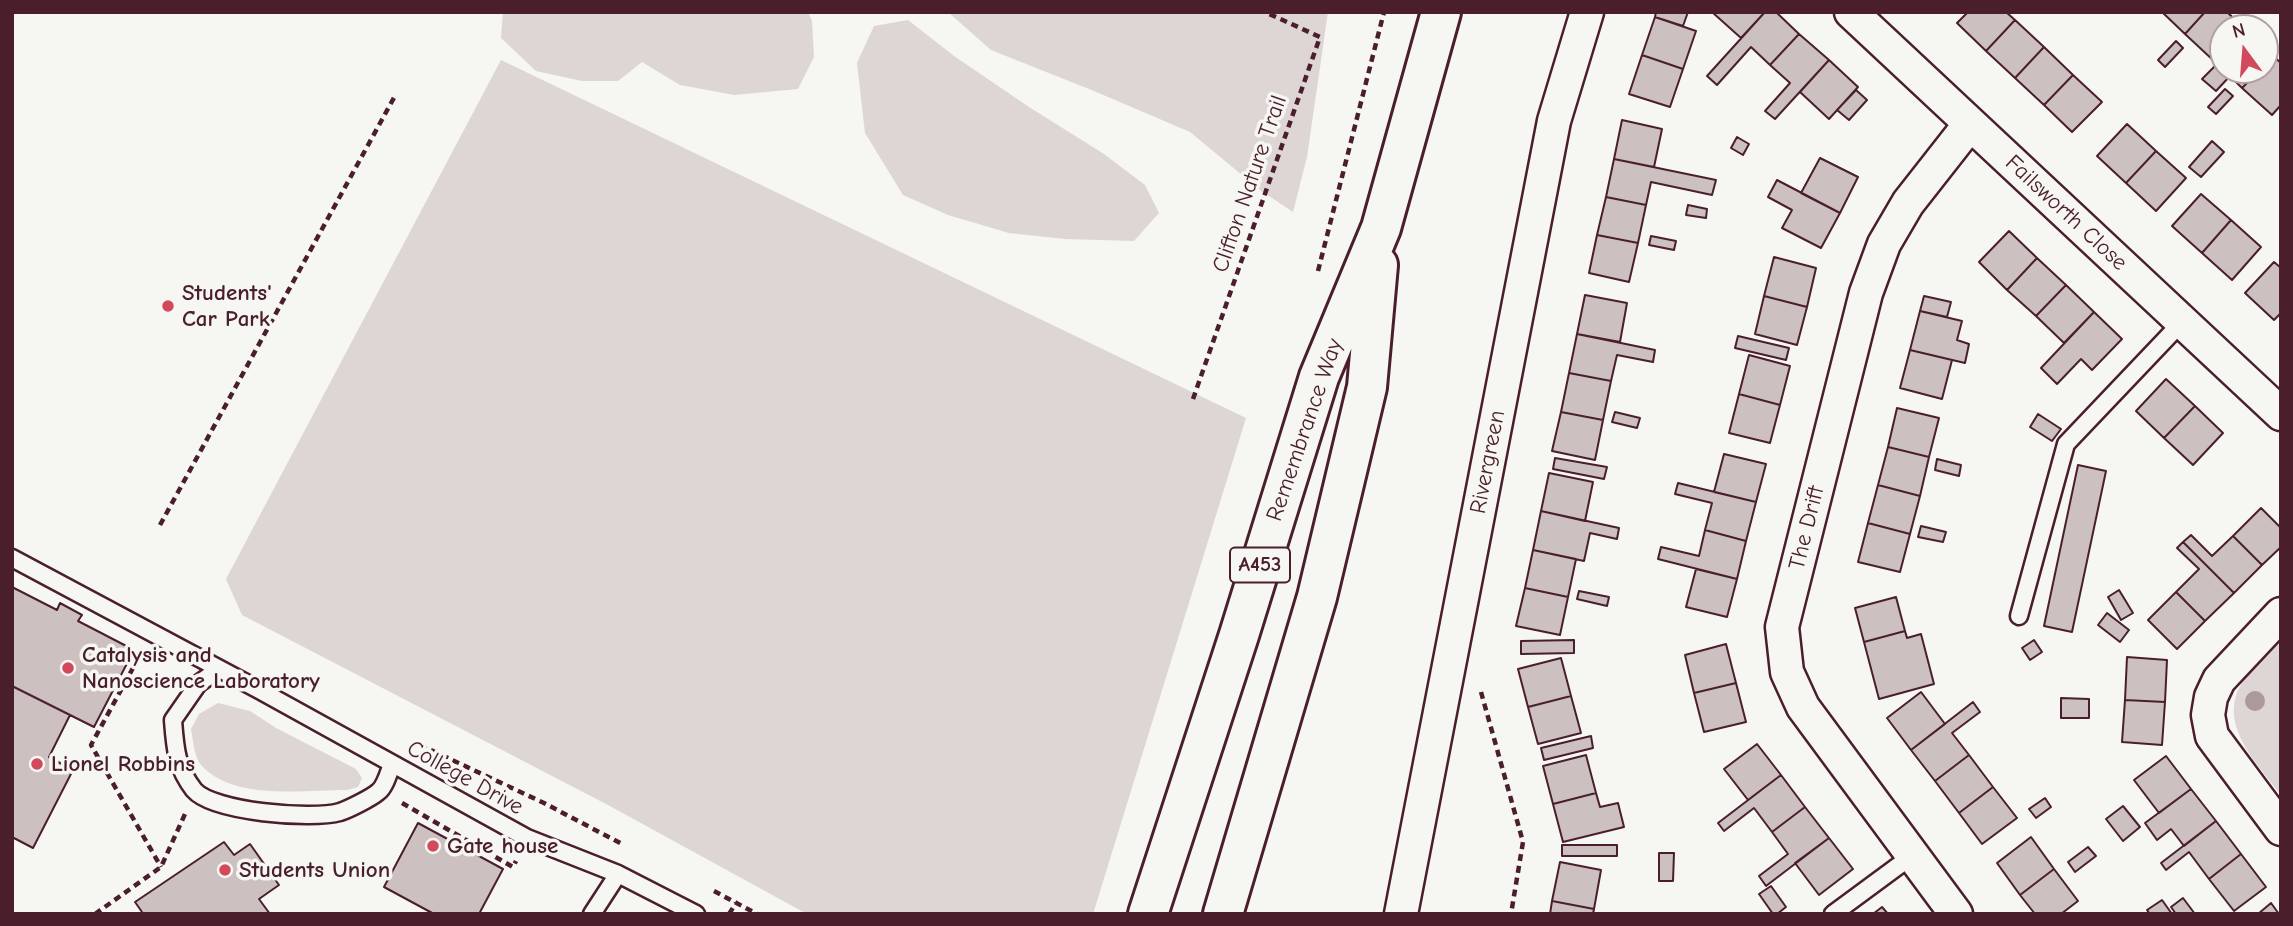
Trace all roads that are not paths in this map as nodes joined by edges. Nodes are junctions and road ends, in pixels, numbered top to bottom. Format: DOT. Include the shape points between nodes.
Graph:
graph roads {
  1 [pos="1441,12"];
  2 [pos="1587,12"];
  3 [pos="1851,12"];
  4 [pos="1970,124"];
  5 [pos="1381,228"];
  6 [pos="2182,322"];
  7 [pos="2281,414"];
  8 [pos="12,558"];
  9 [pos="2281,614"];
  10 [pos="2019,616"];
  11 [pos="219,669"];
  12 [pos="392,764"];
  13 [pos="2281,829"];
  14 [pos="1913,855"];
  15 [pos="618,874"];
  16 [pos="592,914"];
  17 [pos="696,914"];
  18 [pos="1148,914"];
  19 [pos="1223,914"];
  20 [pos="1401,914"];
  21 [pos="1833,914"];
  22 [pos="1956,914"];
  1 -- 5 [label="highway, Remembrance Way / A453"];
  2 -- 20 [label="street, Rivergreen" via="1554,121"];
  3 -- 4 [label="street, Failsworth Close"];
  4 -- 6 [label="street, Failsworth Close"];
  4 -- 14 [label="street, The Drift" via="1908,203 1884,244 1870,281 1782,627 1787,672 1803,707"];
  5 -- 18 [label="highway, Remembrance Way / A453" via="1319,377"];
  5 -- 19 [label="highway, Remembrance Way / A453" via="1367,387 1317,597"];
  6 -- 7 [label="street, Failsworth Close"];
  6 -- 10 [label="lane" via="2066,444"];
  8 -- 11 [label="lane, College Drive"];
  9 -- 13 [label="street" via="2219,680 2208,715 2212,736"];
  11 -- 12 [label="lane, College Drive"];
  11 -- 12 [label="lane" via="198,684 173,720 176,759 196,792 226,806 300,816 340,812 380,791"];
  12 -- 15 [label="lane, College Drive" via="527,838"];
  14 -- 21 [label="lane"];
  14 -- 22 [label="street, The Drift"];
  15 -- 16 [label="lane"];
  15 -- 17 [label="lane, College Drive"];
}
